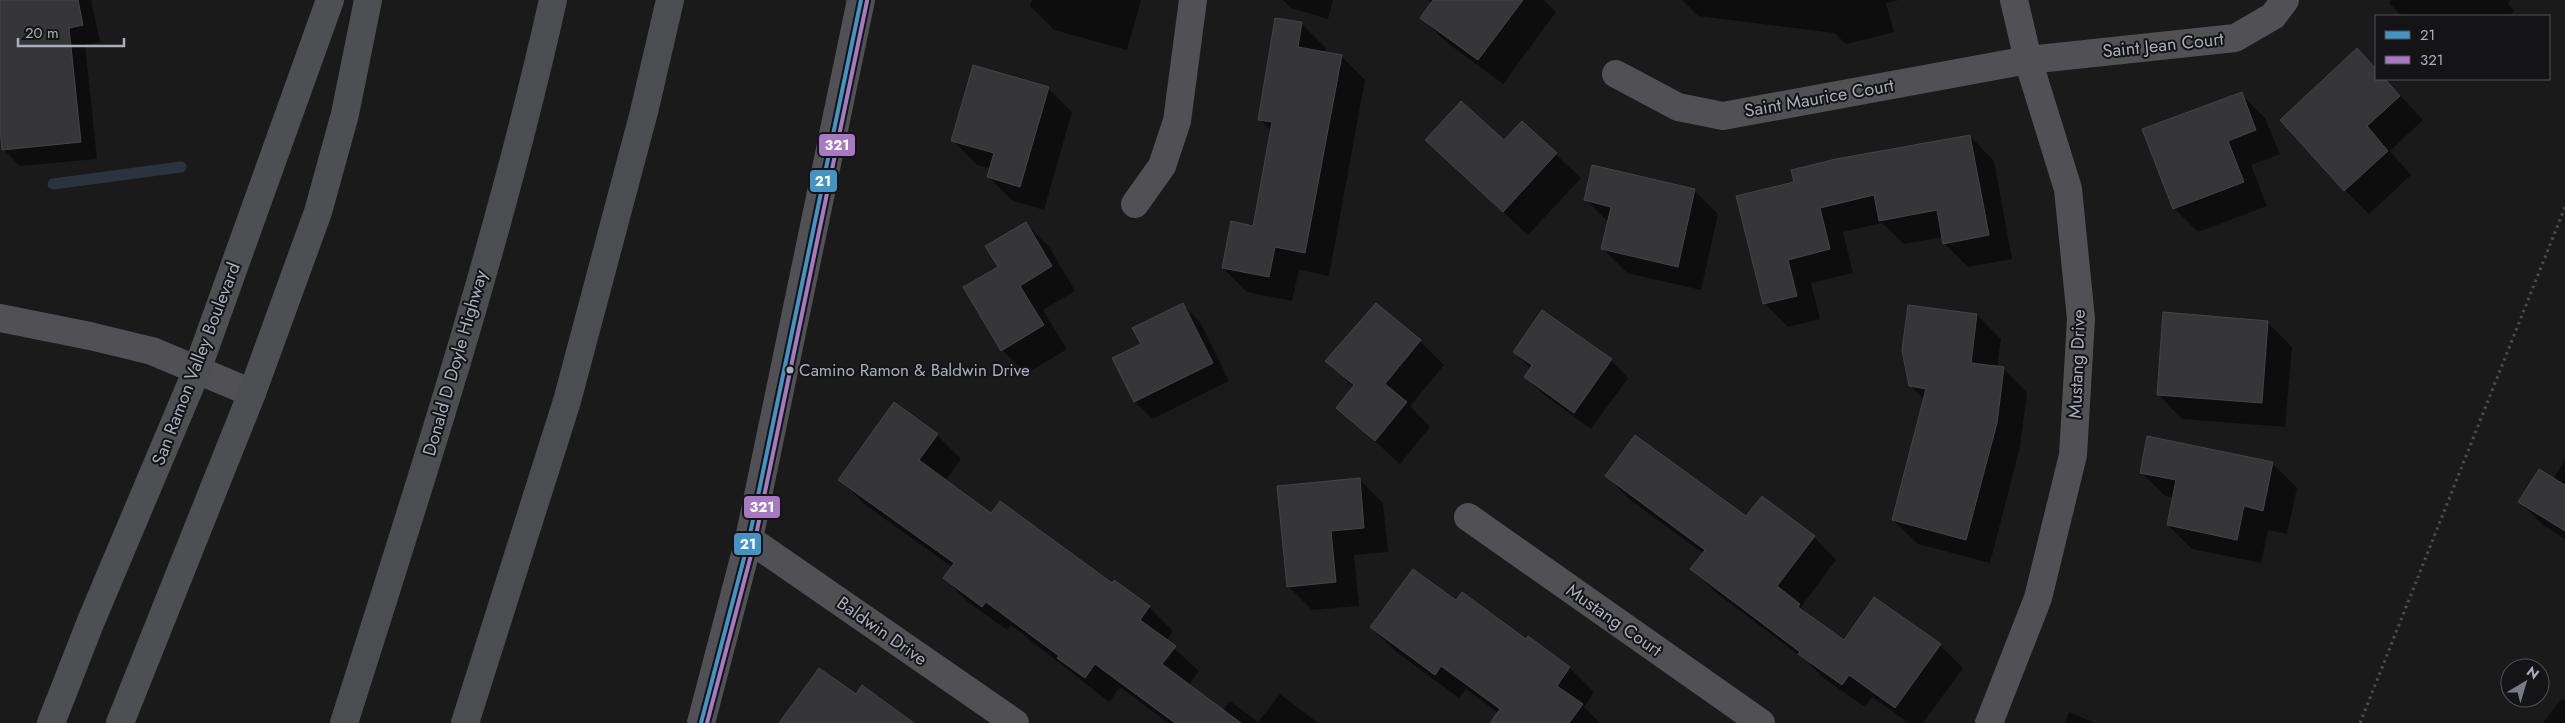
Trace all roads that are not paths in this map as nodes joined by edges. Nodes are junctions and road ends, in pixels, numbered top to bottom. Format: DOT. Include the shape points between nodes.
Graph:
graph roads {
  1 [pos="330,0"];
  2 [pos="368,0"];
  3 [pos="553,0"];
  4 [pos="670,0"];
  5 [pos="861,0"];
  6 [pos="1193,0"];
  7 [pos="2014,0"];
  8 [pos="2285,0"];
  9 [pos="2028,60"];
  10 [pos="1616,74"];
  11 [pos="1135,204"];
  12 [pos="0,318"];
  13 [pos="197,370"];
  14 [pos="252,393"];
  15 [pos="1468,517"];
  16 [pos="749,539"];
  17 [pos="51,723"];
  18 [pos="120,723"];
  19 [pos="344,723"];
  20 [pos="465,723"];
  21 [pos="701,723"];
  22 [pos="1015,723"];
  23 [pos="1761,723"];
  24 [pos="1989,723"];
  1 -- 13 [label="main road, San Ramon Valley Boulevard"];
  2 -- 14 [label="main road" via="346,114 318,212"];
  3 -- 19 [label="highway, Donald D Doyle Highway" via="535,80 458,362"];
  4 -- 20 [label="highway" via="644,112 567,401"];
  5 -- 16 [label="street"];
  6 -- 11 [label="street" via="1177,121 1162,166"];
  7 -- 9 [label="street, Mustang Drive"];
  8 -- 9 [label="street, Saint Jean Court" via="2273,16 2235,38"];
  9 -- 10 [label="street, Saint Maurice Court" via="1723,116 1678,107"];
  9 -- 24 [label="street, Mustang Drive" via="2068,189 2081,328 2073,455 2038,598"];
  12 -- 13 [label="street" via="152,351"];
  13 -- 14 [label="street"];
  13 -- 17 [label="main road, San Ramon Valley Boulevard"];
  14 -- 18 [label="main road"];
  15 -- 23 [label="street, Mustang Court"];
  16 -- 21 [label="street"];
  16 -- 22 [label="street, Baldwin Drive"];
}
